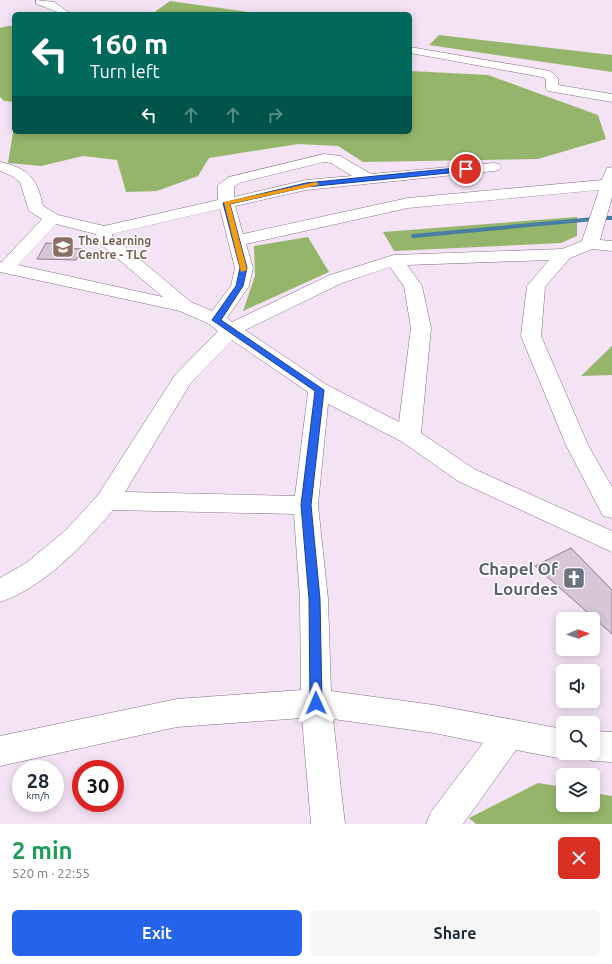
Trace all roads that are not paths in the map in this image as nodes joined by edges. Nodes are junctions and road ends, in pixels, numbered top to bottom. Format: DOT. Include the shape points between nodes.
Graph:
graph roads {
  1 [pos="45,2"];
  2 [pos="67,11"];
  3 [pos="412,50"];
  4 [pos="612,98"];
  5 [pos="0,166"];
  6 [pos="494,167"];
  7 [pos="610,176"];
  8 [pos="368,179"];
  9 [pos="226,203"];
  10 [pos="52,218"];
  11 [pos="104,231"];
  12 [pos="236,241"];
  13 [pos="590,244"];
  14 [pos="612,246"];
  15 [pos="564,254"];
  16 [pos="394,260"];
  17 [pos="4,267"];
  18 [pos="184,306"];
  19 [pos="223,325"];
  20 [pos="320,390"];
  21 [pos="409,436"];
  22 [pos="107,501"];
  23 [pos="306,505"];
  24 [pos="612,509"];
  25 [pos="612,542"];
  26 [pos="0,591"];
  27 [pos="316,703"];
  28 [pos="509,733"];
  29 [pos="556,743"];
  30 [pos="600,746"];
  31 [pos="612,747"];
  32 [pos="0,751"];
  33 [pos="328,824"];
  34 [pos="443,824"];
  1 -- 2 [label="street"];
  3 -- 4 [label="street" via="546,74 552,78 552,88"];
  5 -- 10 [label="street" via="17,172 30,183 35,208"];
  6 -- 8 [label="street"];
  7 -- 12 [label="street" via="408,204"];
  7 -- 13 [label="street"];
  8 -- 9 [label="street" via="306,185"];
  8 -- 9 [label="street" via="335,159 324,158 234,180 226,185"];
  9 -- 11 [label="street"];
  9 -- 12 [label="street"];
  10 -- 11 [label="street"];
  10 -- 17 [label="street"];
  11 -- 18 [label="street" via="104,238"];
  12 -- 19 [label="street" via="244,268 240,286"];
  13 -- 14 [label="street"];
  13 -- 15 [label="street"];
  15 -- 16 [label="street"];
  15 -- 24 [label="street" via="536,286 531,336 577,445"];
  16 -- 19 [label="street" via="336,279"];
  16 -- 21 [label="street" via="413,286 421,328"];
  17 -- 18 [label="street"];
  18 -- 19 [label="street"];
  19 -- 20 [label="street"];
  19 -- 22 [label="street" via="182,380"];
  20 -- 21 [label="street"];
  20 -- 23 [label="street"];
  21 -- 25 [label="street" via="466,475"];
  22 -- 23 [label="street"];
  22 -- 26 [label="street" via="70,542 35,570"];
  23 -- 27 [label="street" via="314,599"];
  27 -- 28 [label="street" via="434,718"];
  27 -- 32 [label="street" via="177,713"];
  27 -- 33 [label="street"];
  28 -- 29 [label="street"];
  28 -- 34 [label="street"];
  30 -- 31 [label="street"];
}
